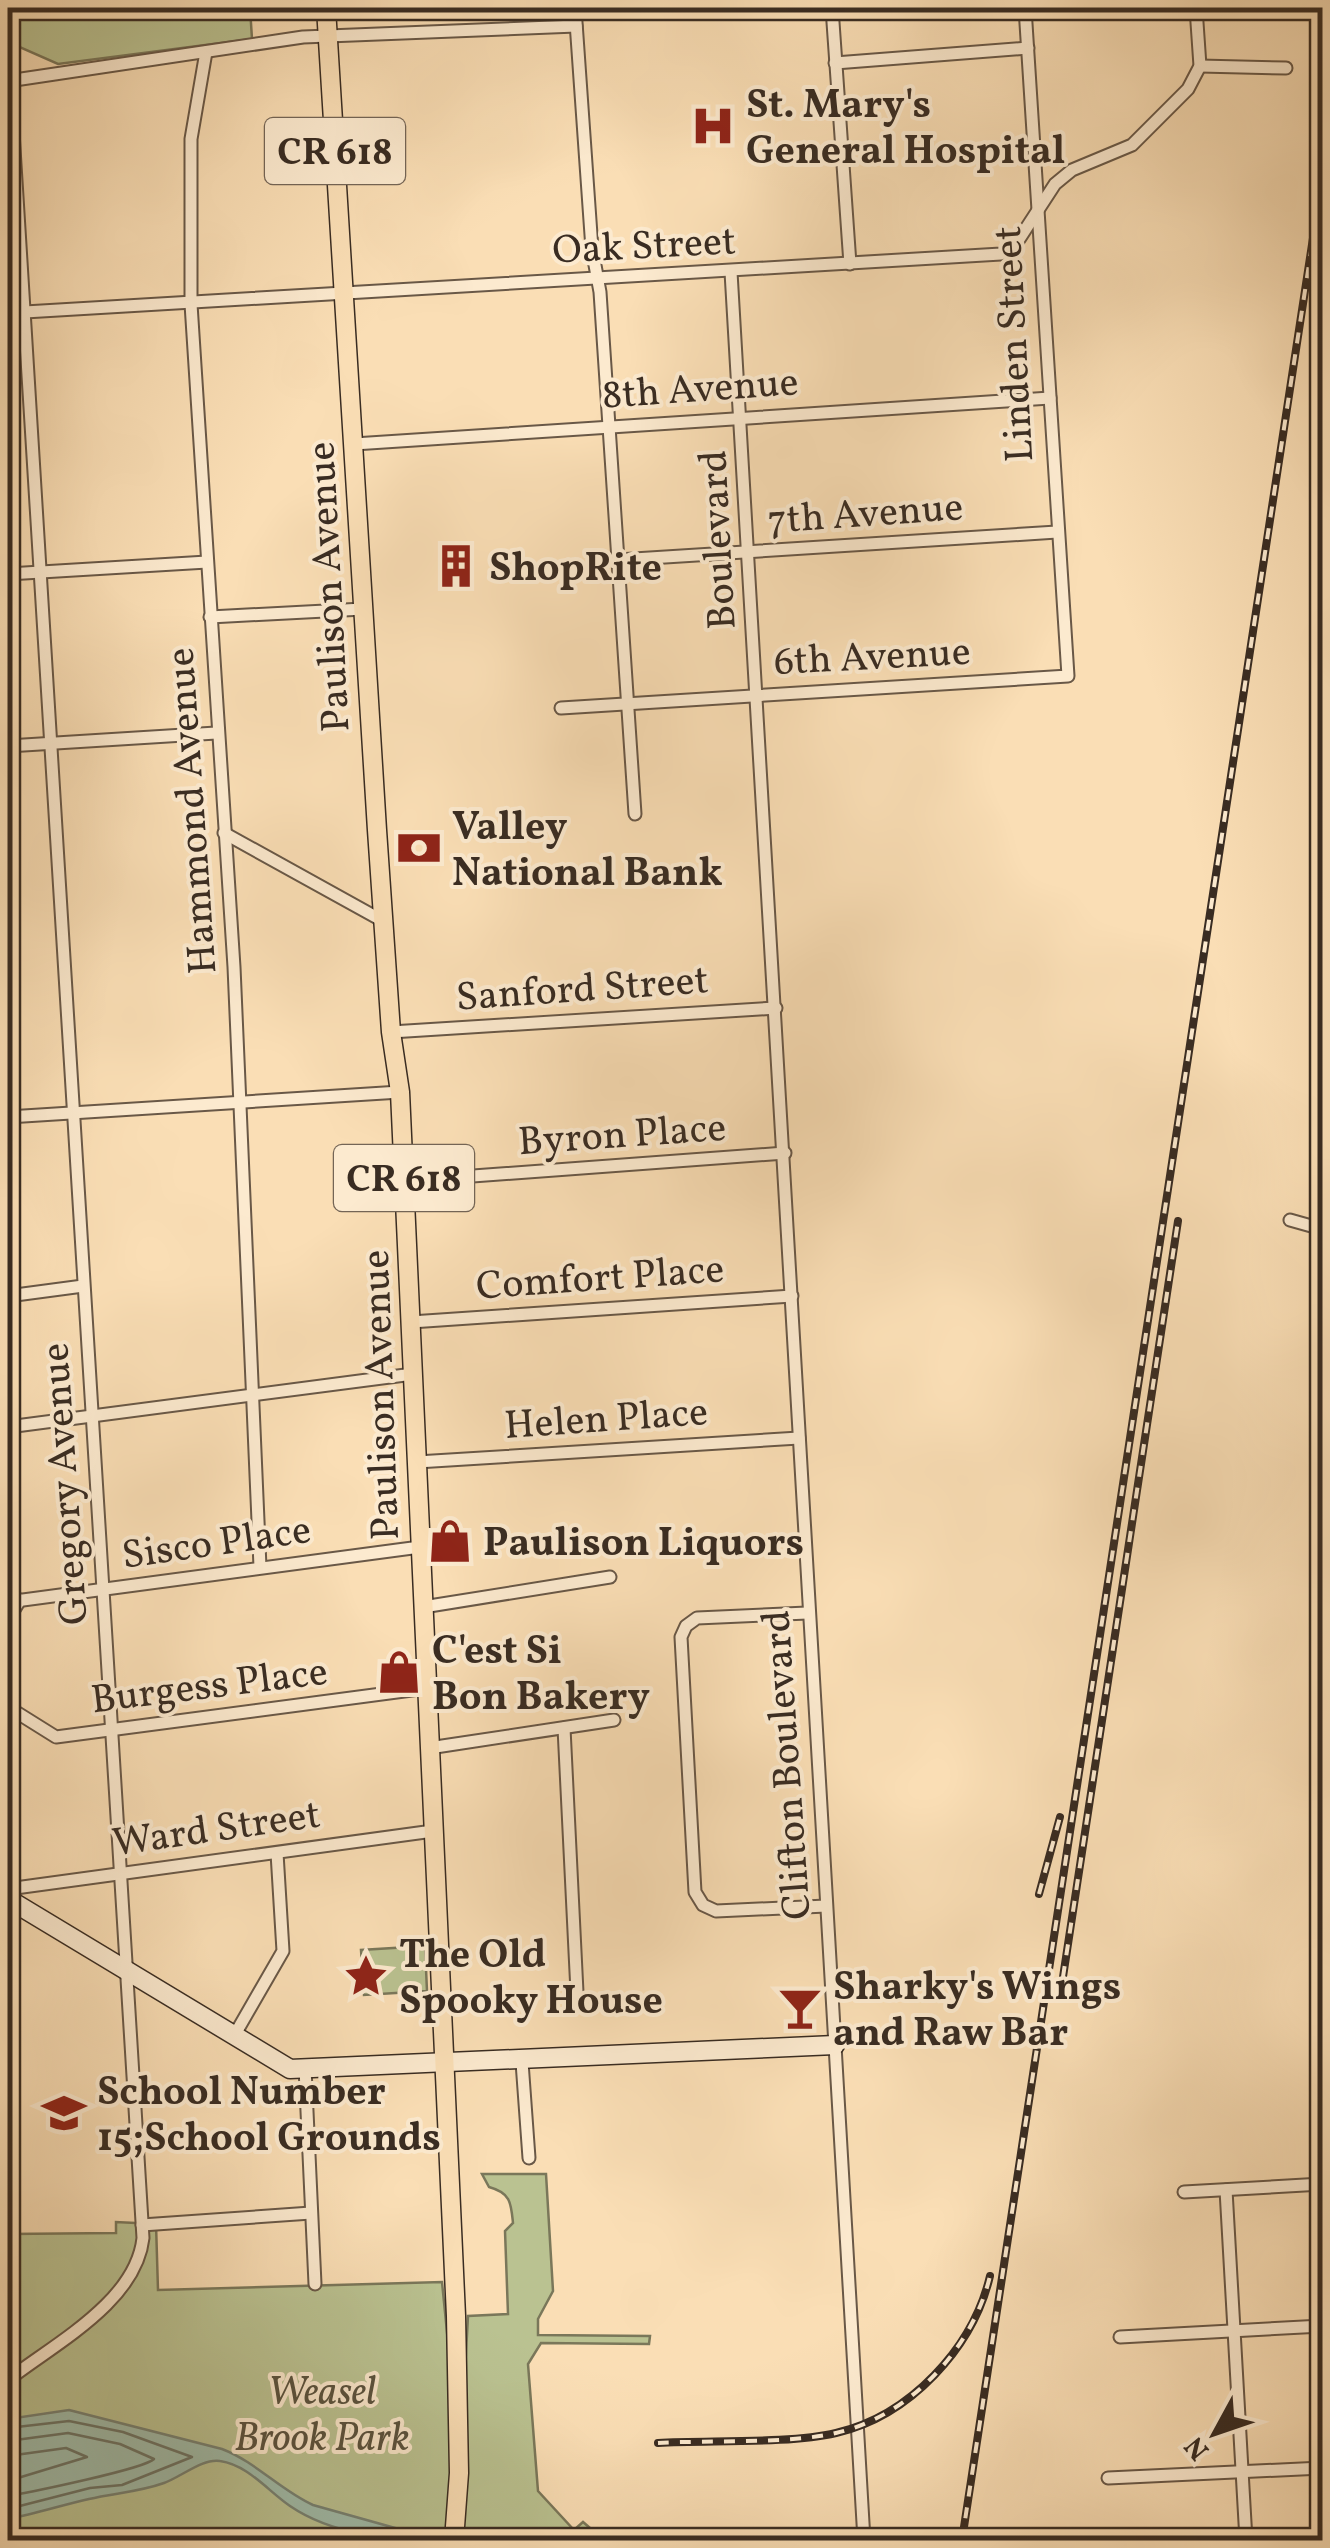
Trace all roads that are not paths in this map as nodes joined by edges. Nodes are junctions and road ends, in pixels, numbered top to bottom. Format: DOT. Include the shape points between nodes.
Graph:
graph roads {
  1 [pos="326,8"];
  2 [pos="575,8"];
  3 [pos="832,8"];
  4 [pos="1025,8"];
  5 [pos="1196,8"];
  6 [pos="576,26"];
  7 [pos="328,36"];
  8 [pos="1028,48"];
  9 [pos="8,51"];
  10 [pos="206,52"];
  11 [pos="835,63"];
  12 [pos="1200,66"];
  13 [pos="1286,68"];
  14 [pos="9,81"];
  15 [pos="1038,211"];
  16 [pos="850,264"];
  17 [pos="731,272"];
  18 [pos="598,279"];
  19 [pos="344,295"];
  20 [pos="191,304"];
  21 [pos="24,311"];
  22 [pos="8,313"];
  23 [pos="1050,398"];
  24 [pos="741,418"];
  25 [pos="610,425"];
  26 [pos="354,444"];
  27 [pos="1057,532"];
  28 [pos="749,552"];
  29 [pos="618,560"];
  30 [pos="208,562"];
  31 [pos="38,572"];
  32 [pos="8,574"];
  33 [pos="364,609"];
  34 [pos="210,617"];
  35 [pos="1068,676"];
  36 [pos="758,694"];
  37 [pos="628,703"];
  38 [pos="561,708"];
  39 [pos="216,733"];
  40 [pos="48,744"];
  41 [pos="8,746"];
  42 [pos="765,805"];
  43 [pos="635,814"];
  44 [pos="224,833"];
  45 [pos="383,921"];
  46 [pos="776,1008"];
  47 [pos="391,1032"];
  48 [pos="400,1092"];
  49 [pos="239,1102"];
  50 [pos="72,1112"];
  51 [pos="8,1117"];
  52 [pos="784,1153"];
  53 [pos="404,1181"];
  54 [pos="1290,1220"];
  55 [pos="1322,1228"];
  56 [pos="82,1286"];
  57 [pos="8,1296"];
  58 [pos="792,1296"];
  59 [pos="412,1322"];
  60 [pos="413,1374"];
  61 [pos="253,1394"];
  62 [pos="92,1416"];
  63 [pos="8,1427"];
  64 [pos="799,1438"];
  65 [pos="417,1462"];
  66 [pos="420,1546"];
  67 [pos="260,1567"];
  68 [pos="610,1576"];
  69 [pos="102,1589"];
  70 [pos="14,1601"];
  71 [pos="423,1607"];
  72 [pos="807,1613"];
  73 [pos="8,1620"];
  74 [pos="427,1688"];
  75 [pos="8,1707"];
  76 [pos="614,1720"];
  77 [pos="564,1728"];
  78 [pos="111,1730"];
  79 [pos="430,1748"];
  80 [pos="433,1831"];
  81 [pos="278,1853"];
  82 [pos="119,1874"];
  83 [pos="8,1889"];
  84 [pos="8,1899"];
  85 [pos="826,1906"];
  86 [pos="126,1971"];
  87 [pos="576,1992"];
  88 [pos="234,2036"];
  89 [pos="835,2045"];
  90 [pos="446,2061"];
  91 [pos="522,2062"];
  92 [pos="305,2068"];
  93 [pos="530,2158"];
  94 [pos="1322,2184"];
  95 [pos="1226,2190"];
  96 [pos="1184,2192"];
  97 [pos="311,2214"];
  98 [pos="142,2225"];
  99 [pos="315,2284"];
  100 [pos="1322,2326"];
  101 [pos="1234,2331"];
  102 [pos="1120,2337"];
  103 [pos="8,2380"];
  104 [pos="1322,2468"];
  105 [pos="1242,2472"];
  106 [pos="1108,2478"];
  107 [pos="454,2540"];
  108 [pos="864,2540"];
  109 [pos="1246,2540"];
  1 -- 7 [label="main road, Paulison Avenue / CR 618"];
  2 -- 6 [label="street"];
  3 -- 11 [label="street"];
  4 -- 8 [label="street, Linden Street"];
  5 -- 12 [label="street"];
  6 -- 7 [label="street"];
  6 -- 18 [label="street"];
  7 -- 10 [label="street"];
  7 -- 19 [label="main road, Paulison Avenue / CR 618"];
  8 -- 11 [label="street"];
  8 -- 15 [label="street, Linden Street"];
  9 -- 14 [label="street, Gregory Avenue"];
  10 -- 14 [label="street"];
  10 -- 20 [label="street, Hammond Avenue" via="191,139"];
  11 -- 16 [label="street"];
  12 -- 13 [label="street"];
  12 -- 15 [label="street, Oak Street" via="1188,89 1142,137 1120,153 1072,170"];
  14 -- 21 [label="street, Gregory Avenue"];
  15 -- 16 [label="street, Oak Street" via="1014,247 1001,254"];
  15 -- 23 [label="street, Linden Street"];
  16 -- 17 [label="street, Oak Street"];
  17 -- 18 [label="street, Oak Street"];
  17 -- 24 [label="street, Boulevard"];
  18 -- 19 [label="street, Oak Street"];
  18 -- 25 [label="street"];
  19 -- 20 [label="street, Oak Street"];
  19 -- 26 [label="main road, Paulison Avenue / CR 618"];
  20 -- 21 [label="street, Oak Street"];
  20 -- 30 [label="street, Hammond Avenue"];
  21 -- 22 [label="street, Oak Street"];
  21 -- 31 [label="street, Gregory Avenue"];
  23 -- 24 [label="street, 8th Avenue"];
  23 -- 27 [label="street, Linden Street"];
  24 -- 25 [label="street, 8th Avenue"];
  24 -- 28 [label="street, Boulevard"];
  25 -- 26 [label="street, 8th Avenue"];
  25 -- 29 [label="street"];
  26 -- 33 [label="main road, Paulison Avenue / CR 618"];
  27 -- 28 [label="street, 7th Avenue"];
  27 -- 35 [label="street, Linden Street"];
  28 -- 29 [label="street, 7th Avenue"];
  28 -- 36 [label="street, Boulevard"];
  29 -- 37 [label="street"];
  30 -- 31 [label="street"];
  30 -- 34 [label="street, Hammond Avenue"];
  31 -- 32 [label="street"];
  31 -- 40 [label="street, Gregory Avenue"];
  33 -- 34 [label="street"];
  33 -- 45 [label="main road, Paulison Avenue / CR 618"];
  34 -- 39 [label="street, Hammond Avenue"];
  35 -- 36 [label="street, 6th Avenue"];
  36 -- 37 [label="street, 6th Avenue"];
  36 -- 42 [label="street, Boulevard"];
  37 -- 38 [label="street, 6th Avenue"];
  37 -- 43 [label="street"];
  39 -- 40 [label="street"];
  39 -- 44 [label="street, Hammond Avenue"];
  40 -- 41 [label="street"];
  40 -- 50 [label="street, Gregory Avenue"];
  42 -- 46 [label="street, Clifton Boulevard"];
  44 -- 45 [label="street"];
  44 -- 49 [label="street, Hammond Avenue"];
  45 -- 47 [label="main road, Paulison Avenue / CR 618"];
  46 -- 47 [label="street, Sanford Street"];
  46 -- 52 [label="street, Clifton Boulevard"];
  47 -- 48 [label="main road, Paulison Avenue / CR 618"];
  48 -- 49 [label="street"];
  48 -- 53 [label="main road, Paulison Avenue / CR 618"];
  49 -- 50 [label="street"];
  49 -- 61 [label="street, Hammond Avenue"];
  50 -- 51 [label="street"];
  50 -- 56 [label="street, Gregory Avenue"];
  52 -- 53 [label="street, Byron Place"];
  52 -- 58 [label="street, Clifton Boulevard"];
  53 -- 59 [label="main road, Paulison Avenue / CR 618"];
  54 -- 55 [label="street"];
  56 -- 57 [label="street"];
  56 -- 62 [label="street, Gregory Avenue"];
  58 -- 59 [label="street, Comfort Place"];
  58 -- 64 [label="street, Clifton Boulevard"];
  59 -- 60 [label="main road, Paulison Avenue / CR 618"];
  60 -- 61 [label="street"];
  60 -- 65 [label="main road, Paulison Avenue / CR 618"];
  61 -- 62 [label="street"];
  61 -- 67 [label="street, Hammond Avenue"];
  62 -- 63 [label="street"];
  62 -- 69 [label="street, Gregory Avenue"];
  64 -- 65 [label="street, Helen Place"];
  64 -- 72 [label="street, Clifton Boulevard"];
  65 -- 66 [label="main road, Paulison Avenue / CR 618"];
  66 -- 67 [label="street, Sisco Place"];
  66 -- 71 [label="main road, Paulison Avenue / CR 618"];
  67 -- 69 [label="street, Sisco Place"];
  68 -- 71 [label="street"];
  69 -- 70 [label="street, Sisco Place"];
  69 -- 78 [label="street, Gregory Avenue"];
  70 -- 73 [label="street, Sisco Place"];
  71 -- 74 [label="main road, Paulison Avenue / CR 618"];
  72 -- 85 [label="street, Clifton Boulevard"];
  72 -- 85 [label="street" via="697,1618 680,1637 694,1892 716,1911"];
  74 -- 78 [label="street, Burgess Place"];
  74 -- 79 [label="main road, Paulison Avenue / CR 618"];
  75 -- 78 [label="street, Burgess Place" via="56,1737"];
  76 -- 77 [label="street"];
  77 -- 79 [label="street"];
  77 -- 87 [label="street"];
  78 -- 82 [label="street, Gregory Avenue"];
  79 -- 80 [label="main road, Paulison Avenue / CR 618"];
  80 -- 81 [label="street, Ward Street"];
  80 -- 90 [label="main road, Paulison Avenue / CR 618"];
  81 -- 82 [label="street, Ward Street"];
  81 -- 88 [label="street" via="284,1951"];
  82 -- 83 [label="street, Ward Street"];
  82 -- 86 [label="street, Gregory Avenue"];
  84 -- 86 [label="street"];
  85 -- 89 [label="street, Clifton Boulevard"];
  86 -- 88 [label="street"];
  86 -- 98 [label="street, Gregory Avenue"];
  88 -- 92 [label="street" via="290,2070"];
  89 -- 91 [label="street"];
  89 -- 108 [label="street, Clifton Boulevard"];
  90 -- 91 [label="street"];
  90 -- 92 [label="street"];
  90 -- 107 [label="main road, Paulison Avenue / CR 618" via="459,2454"];
  91 -- 93 [label="street"];
  92 -- 97 [label="street"];
  94 -- 95 [label="street"];
  95 -- 96 [label="street"];
  95 -- 101 [label="street"];
  97 -- 98 [label="street"];
  97 -- 99 [label="street"];
  98 -- 103 [label="street, Gregory Avenue" via="135,2268 116,2294"];
  100 -- 101 [label="street"];
  101 -- 102 [label="street"];
  101 -- 105 [label="street"];
  104 -- 105 [label="street"];
  105 -- 106 [label="street"];
  105 -- 109 [label="street"];
}
